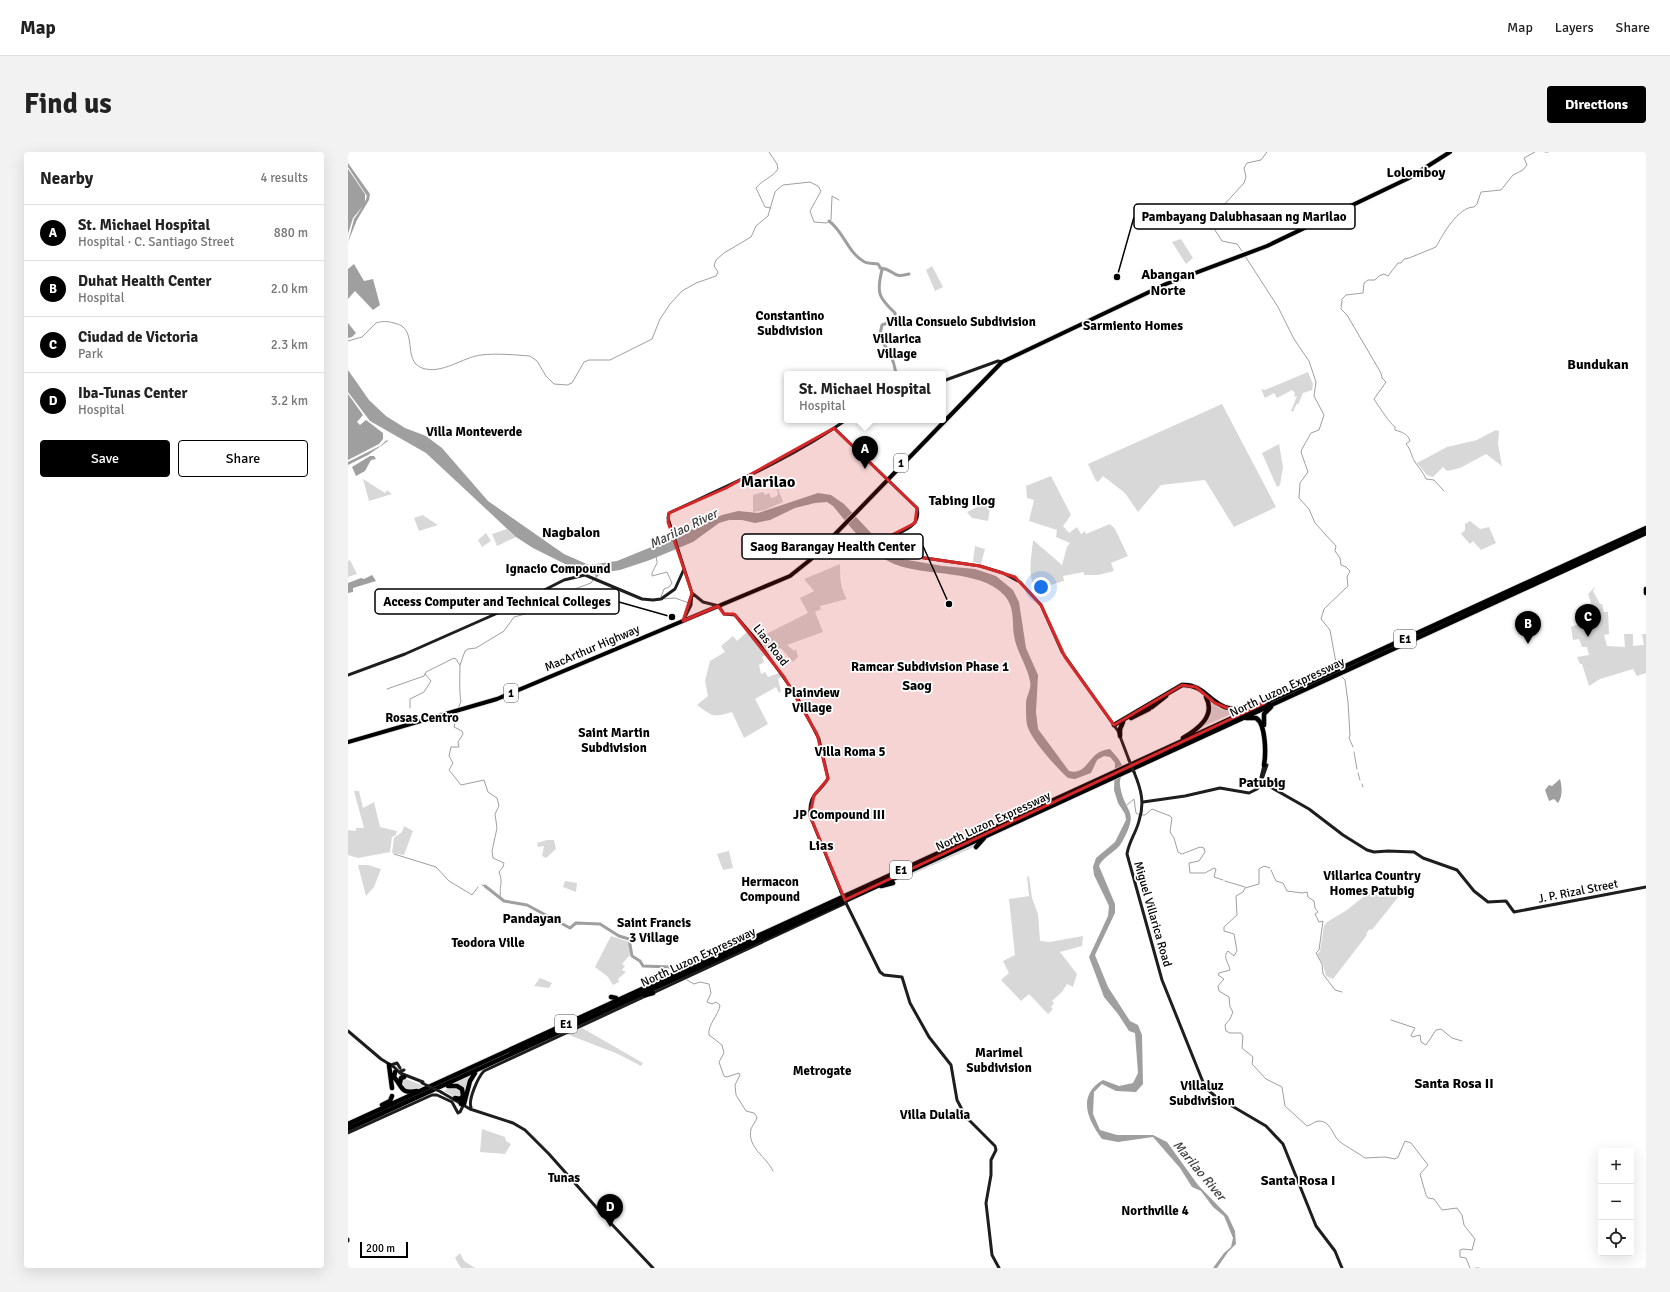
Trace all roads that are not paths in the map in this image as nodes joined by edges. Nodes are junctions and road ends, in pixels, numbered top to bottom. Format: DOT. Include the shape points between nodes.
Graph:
graph roads {
  1 [pos="1445,152"];
  2 [pos="1450,152"];
  3 [pos="1001,362"];
  4 [pos="946,380"];
  5 [pos="946,415"];
  6 [pos="946,418"];
  7 [pos="842,423"];
  8 [pos="938,423"];
  9 [pos="942,423"];
  10 [pos="834,428"];
  11 [pos="888,478"];
  12 [pos="1646,528"];
  13 [pos="1646,533"];
  14 [pos="684,569"];
  15 [pos="1646,589"];
  16 [pos="692,593"];
  17 [pos="1646,593"];
  18 [pos="719,606"];
  19 [pos="683,621"];
  20 [pos="348,675"];
  21 [pos="1281,700"];
  22 [pos="1265,703"];
  23 [pos="1123,722"];
  24 [pos="1235,722"];
  25 [pos="1115,726"];
  26 [pos="1120,736"];
  27 [pos="348,742"];
  28 [pos="1165,748"];
  29 [pos="1266,765"];
  30 [pos="1128,767"];
  31 [pos="1110,776"];
  32 [pos="1261,782"];
  33 [pos="1142,794"];
  34 [pos="1142,802"];
  35 [pos="1151,802"];
  36 [pos="1142,808"];
  37 [pos="987,834"];
  38 [pos="976,847"];
  39 [pos="893,883"];
  40 [pos="1646,887"];
  41 [pos="870,889"];
  42 [pos="846,903"];
  43 [pos="662,980"];
  44 [pos="653,993"];
  45 [pos="613,998"];
  46 [pos="583,1021"];
  47 [pos="348,1031"];
  48 [pos="388,1064"];
  49 [pos="400,1068"];
  50 [pos="404,1070"];
  51 [pos="478,1070"];
  52 [pos="396,1071"];
  53 [pos="391,1076"];
  54 [pos="403,1076"];
  55 [pos="399,1082"];
  56 [pos="392,1088"];
  57 [pos="422,1090"];
  58 [pos="441,1090"];
  59 [pos="392,1096"];
  60 [pos="453,1099"];
  61 [pos="466,1103"];
  62 [pos="460,1112"];
  63 [pos="348,1124"];
  64 [pos="348,1129"];
  65 [pos="348,1133"];
  66 [pos="653,1268"];
  67 [pos="999,1268"];
  68 [pos="1342,1268"];
  1 -- 3 [label="highway, MacArthur Highway / 1" via="1399,180 1272,241 1166,282"];
  2 -- 3 [label="highway, MacArthur Highway / 1" via="1409,178 1267,246 1161,287"];
  3 -- 4 [label="main road"];
  3 -- 5 [label="highway, MacArthur Highway / 1"];
  3 -- 6 [label="highway, MacArthur Highway / 1"];
  7 -- 10 [label="main road"];
  8 -- 11 [label="highway, MacArthur Highway / 1"];
  9 -- 11 [label="highway, MacArthur Highway / 1"];
  10 -- 11 [label="main road"];
  10 -- 14 [label="main road" via="821,438 726,488 668,513 668,522"];
  11 -- 18 [label="highway, MacArthur Highway / 1" via="794,574"];
  11 -- 25 [label="main road, Miguel Villarica Road" via="916,506 918,514 916,523 890,537 888,542 911,556 980,566 1015,578 1041,605 1065,658"];
  12 -- 22 [label="highway, North Luzon Expressway / E1"];
  13 -- 21 [label="highway, North Luzon Expressway / E1"];
  14 -- 16 [label="main road"];
  14 -- 20 [label="main road" via="675,589 667,596 656,600 642,599 582,576 564,580 390,661"];
  15 -- 17 [label="highway"];
  16 -- 18 [label="main road" via="703,602"];
  16 -- 19 [label="main road" via="691,605"];
  18 -- 19 [label="highway, MacArthur Highway / 1"];
  18 -- 42 [label="main road, Lias Road, bridge" via="724,614 735,615 775,665 796,695 819,739 828,778 814,795 810,805 810,816"];
  19 -- 27 [label="highway, MacArthur Highway / 1" via="497,699"];
  21 -- 24 [label="highway, North Luzon Expressway / E1"];
  21 -- 29 [label="highway" via="1264,714"];
  22 -- 25 [label="highway" via="1242,710 1230,709 1215,703 1196,687 1182,685"];
  22 -- 28 [label="highway, North Luzon Expressway / E1"];
  23 -- 25 [label="highway"];
  23 -- 26 [label="highway"];
  23 -- 28 [label="highway" via="1182,687 1200,691 1208,702 1209,712 1203,724"];
  24 -- 29 [label="highway" via="1253,717 1260,720"];
  24 -- 30 [label="highway, North Luzon Expressway / E1"];
  25 -- 26 [label="main road, Miguel Villarica Road"];
  26 -- 33 [label="main road, Miguel Villarica Road, bridge"];
  28 -- 30 [label="highway, North Luzon Expressway / E1"];
  29 -- 32 [label="main road"];
  30 -- 31 [label="highway, North Luzon Expressway / E1"];
  31 -- 37 [label="highway, North Luzon Expressway / E1"];
  31 -- 43 [label="highway, North Luzon Expressway / E1"];
  32 -- 35 [label="main road" via="1257,789 1248,793 1220,788"];
  32 -- 40 [label="main road, J. P. Rizal Street" via="1309,809 1367,850 1414,852 1423,858 1457,870 1467,884 1488,902 1506,901 1514,912 1546,908"];
  33 -- 34 [label="main road, Miguel Villarica Road"];
  33 -- 35 [label="main road" via="1145,800"];
  34 -- 35 [label="main road"];
  34 -- 36 [label="main road, Miguel Villarica Road"];
  35 -- 36 [label="main road"];
  36 -- 68 [label="main road, Miguel Villarica Road" via="1128,849 1130,864 1163,981 1207,1089 1266,1126 1283,1144 1316,1226 1335,1251"];
  37 -- 38 [label="highway"];
  37 -- 41 [label="highway, North Luzon Expressway / E1"];
  39 -- 41 [label="highway"];
  41 -- 46 [label="highway, North Luzon Expressway / E1"];
  42 -- 44 [label="main road"];
  42 -- 67 [label="main road, Lias Road" via="880,972 886,975 900,975 903,978 910,1003 929,1037 951,1065 957,1100 966,1117 995,1146 986,1203 992,1255"];
  43 -- 45 [label="highway"];
  43 -- 57 [label="highway, North Luzon Expressway / E1"];
  44 -- 46 [label="highway"];
  44 -- 61 [label="main road" via="485,1070"];
  46 -- 51 [label="highway, North Luzon Expressway / E1"];
  47 -- 48 [label="main road"];
  48 -- 49 [label="main road" via="397,1063"];
  48 -- 52 [label="main road"];
  48 -- 53 [label="highway"];
  50 -- 54 [label="main road" via="401,1071"];
  51 -- 58 [label="highway, North Luzon Expressway / E1"];
  51 -- 61 [label="highway" via="470,1081"];
  52 -- 53 [label="highway"];
  52 -- 54 [label="main road"];
  52 -- 55 [label="highway" via="394,1076"];
  53 -- 56 [label="highway"];
  54 -- 55 [label="highway"];
  54 -- 58 [label="main road, bridge"];
  55 -- 57 [label="highway" via="406,1092"];
  57 -- 63 [label="highway, North Luzon Expressway / E1"];
  58 -- 60 [label="main road"];
  58 -- 61 [label="highway" via="457,1086 462,1090"];
  58 -- 64 [label="highway, North Luzon Expressway / E1"];
  59 -- 63 [label="highway" via="390,1101"];
  60 -- 61 [label="main road"];
  60 -- 61 [label="highway" via="460,1099"];
  60 -- 62 [label="main road"];
  61 -- 62 [label="main road"];
  61 -- 62 [label="main road"];
  61 -- 66 [label="main road" via="476,1110 525,1130"];
  62 -- 65 [label="main road" via="456,1112 452,1102 432,1095"];
}
